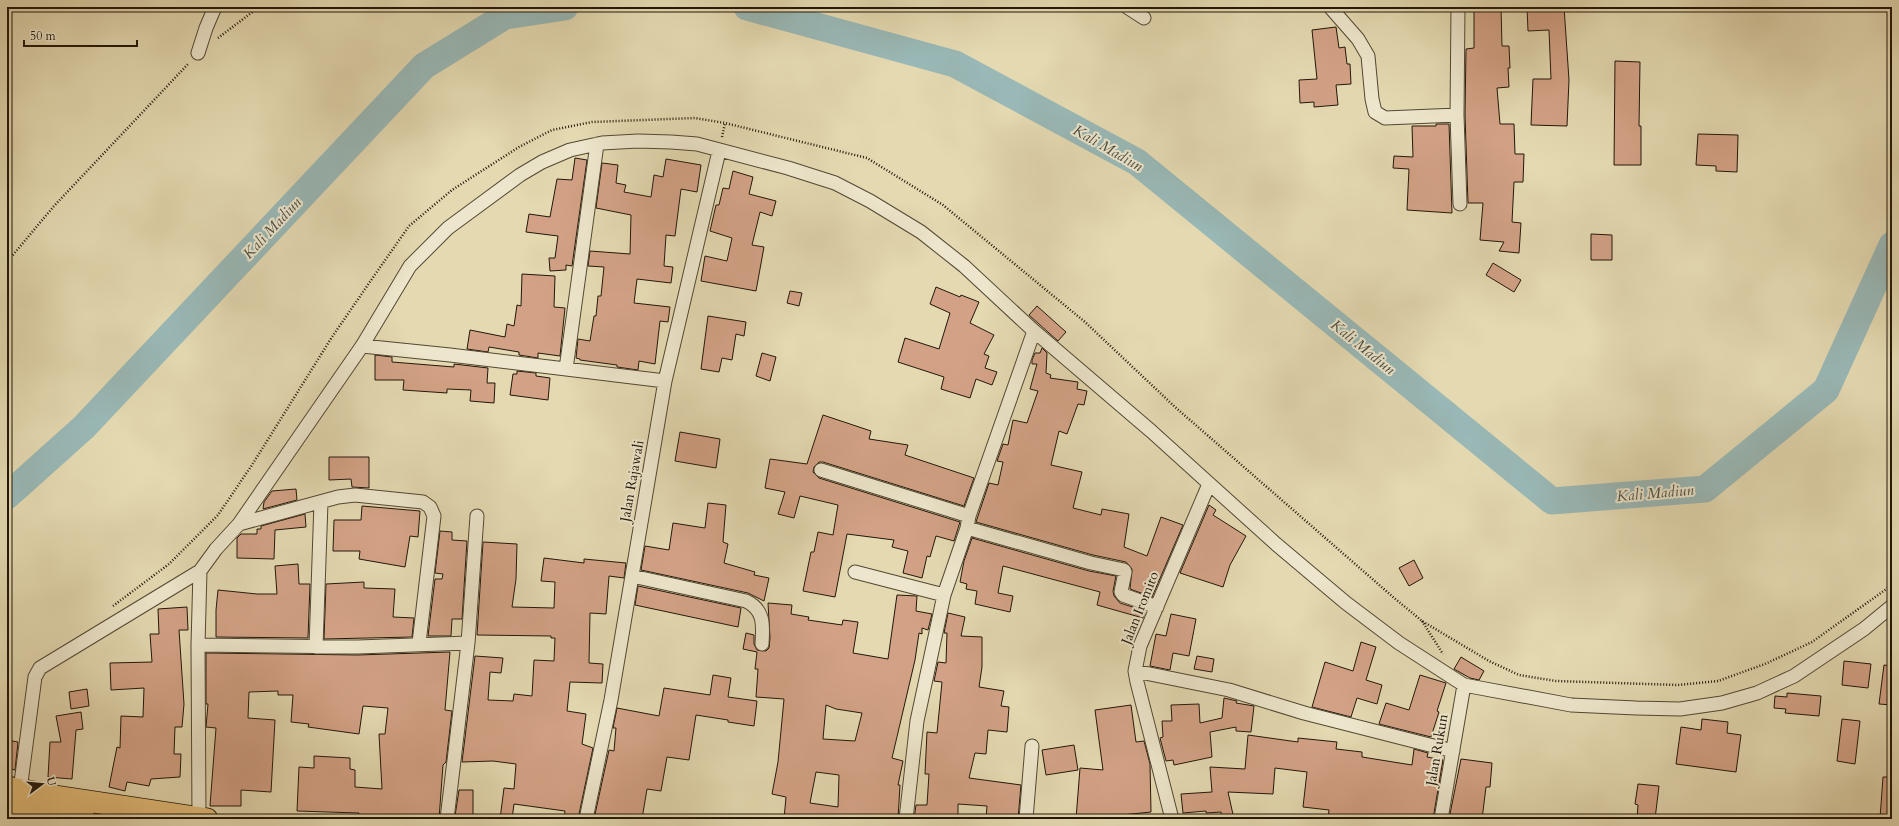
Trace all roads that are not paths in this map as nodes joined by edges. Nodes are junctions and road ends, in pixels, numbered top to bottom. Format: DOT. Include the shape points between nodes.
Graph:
graph roads {
  1 [pos="215,7"];
  2 [pos="1127,7"];
  3 [pos="1330,7"];
  4 [pos="1458,7"];
  5 [pos="1144,18"];
  6 [pos="198,53"];
  7 [pos="1457,115"];
  8 [pos="597,144"];
  9 [pos="719,151"];
  10 [pos="1460,204"];
  11 [pos="1034,331"];
  12 [pos="362,346"];
  13 [pos="566,369"];
  14 [pos="665,382"];
  15 [pos="821,470"];
  16 [pos="1209,484"];
  17 [pos="321,502"];
  18 [pos="477,516"];
  19 [pos="968,522"];
  20 [pos="239,524"];
  21 [pos="200,571"];
  22 [pos="855,572"];
  23 [pos="632,576"];
  24 [pos="944,595"];
  25 [pos="1892,606"];
  26 [pos="1157,607"];
  27 [pos="468,643"];
  28 [pos="419,644"];
  29 [pos="762,644"];
  30 [pos="198,645"];
  31 [pos="316,647"];
  32 [pos="1135,671"];
  33 [pos="1464,686"];
  34 [pos="1032,746"];
  35 [pos="1453,750"];
  36 [pos="14,788"];
  37 [pos="7,807"];
  38 [pos="203,818"];
  39 [pos="85,819"];
  40 [pos="448,819"];
  41 [pos="586,819"];
  42 [pos="906,819"];
  43 [pos="1026,819"];
  44 [pos="1172,819"];
  45 [pos="1440,819"];
  1 -- 6 [label="street"];
  2 -- 5 [label="street"];
  3 -- 7 [label="street" via="1358,38 1368,56 1375,112 1385,118"];
  4 -- 7 [label="street"];
  7 -- 10 [label="street"];
  8 -- 9 [label="street" via="671,142 697,144"];
  8 -- 12 [label="street" via="570,150 542,162 520,175 448,228 410,266"];
  8 -- 13 [label="street"];
  9 -- 11 [label="street" via="835,183 870,201 921,232 964,266"];
  9 -- 14 [label="street, Jalan Rajawali"];
  11 -- 16 [label="street"];
  11 -- 19 [label="street"];
  12 -- 13 [label="street"];
  12 -- 20 [label="street"];
  13 -- 14 [label="street"];
  14 -- 23 [label="street, Jalan Rajawali"];
  15 -- 19 [label="street"];
  16 -- 26 [label="street, Jalan Iromito"];
  16 -- 33 [label="street" via="1346,603 1399,643"];
  17 -- 20 [label="street"];
  17 -- 28 [label="street" via="355,495 423,502 430,507 434,516"];
  17 -- 31 [label="street"];
  18 -- 27 [label="street"];
  19 -- 24 [label="street"];
  19 -- 26 [label="street" via="1091,563 1124,570 1121,592 1123,595"];
  20 -- 21 [label="street"];
  21 -- 30 [label="street"];
  21 -- 36 [label="street" via="40,668 35,677"];
  22 -- 24 [label="street"];
  23 -- 29 [label="street" via="746,601 754,605 763,621"];
  23 -- 41 [label="street, Jalan Rajawali" via="611,700"];
  24 -- 42 [label="street" via="917,721"];
  25 -- 33 [label="street" via="1864,629 1794,676 1757,693 1722,703 1680,708 1571,705"];
  26 -- 32 [label="street, Jalan Iromito" via="1140,646"];
  27 -- 28 [label="street"];
  27 -- 40 [label="street"];
  28 -- 31 [label="street"];
  30 -- 31 [label="street"];
  30 -- 38 [label="street"];
  32 -- 35 [label="street" via="1229,690 1304,713"];
  32 -- 44 [label="street, Jalan Iromito" via="1139,696"];
  33 -- 35 [label="street, Jalan Rukun"];
  34 -- 43 [label="street"];
  35 -- 45 [label="street, Jalan Rukun"];
  36 -- 38 [label="highway"];
  37 -- 39 [label="highway"];
}
